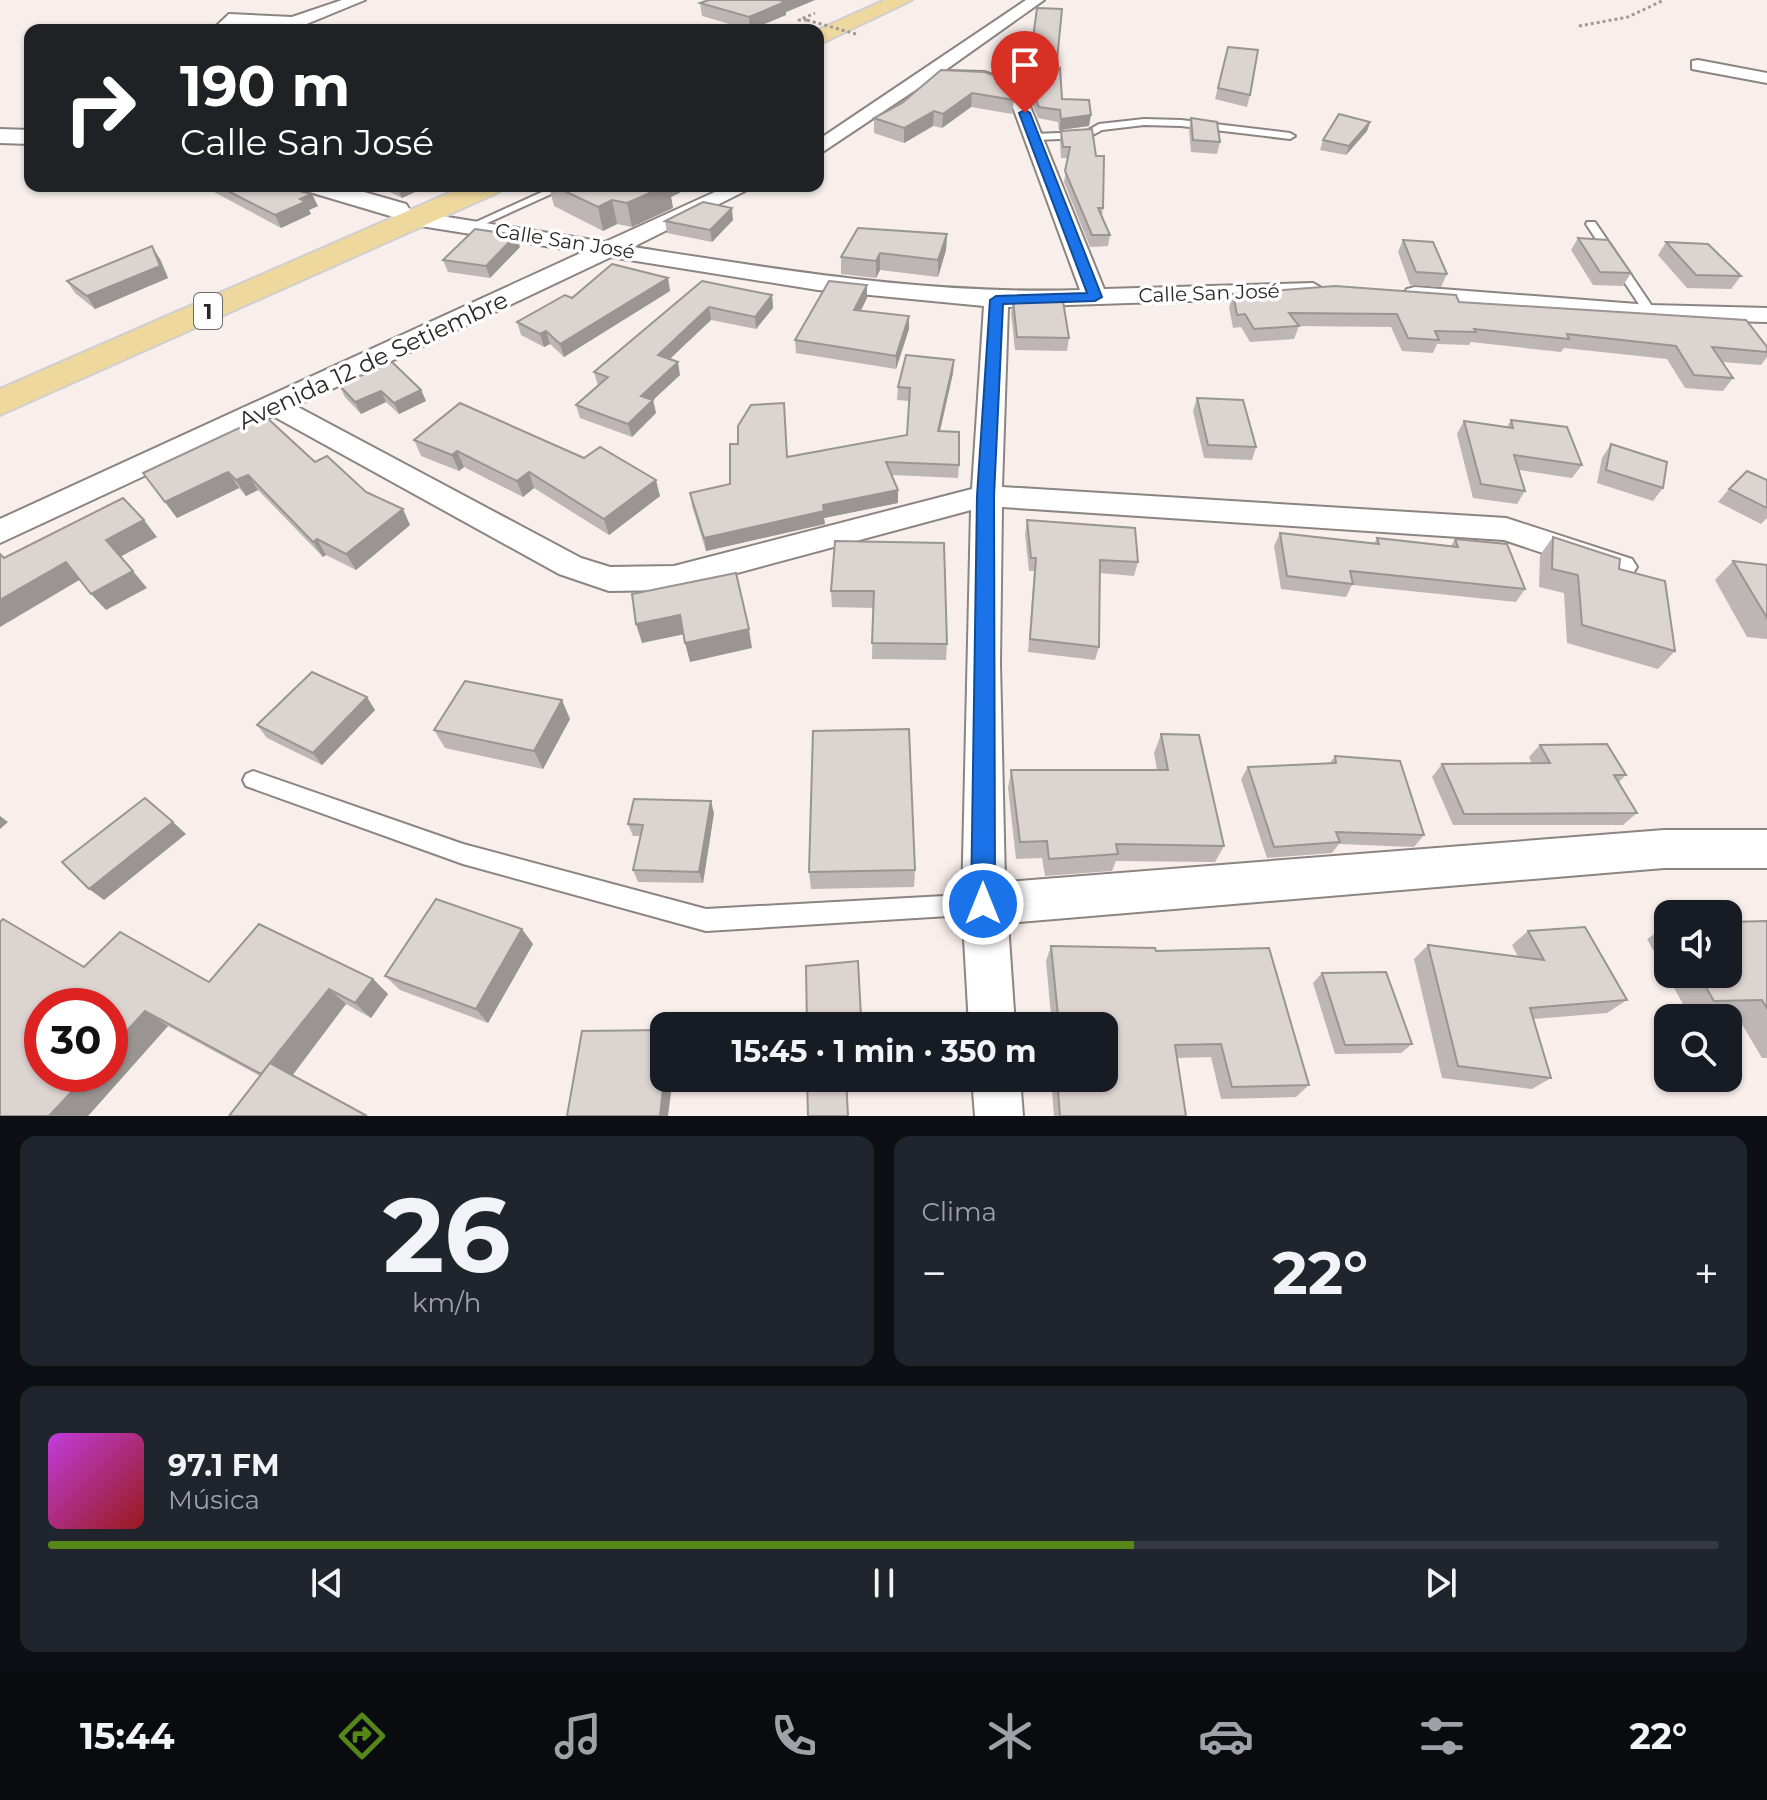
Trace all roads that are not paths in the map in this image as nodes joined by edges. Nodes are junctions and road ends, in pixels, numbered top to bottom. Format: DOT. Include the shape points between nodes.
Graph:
graph roads {
  1 [pos="357,0"];
  2 [pos="870,0"];
  3 [pos="902,0"];
  4 [pos="1036,0"];
  5 [pos="225,24"];
  6 [pos="271,24"];
  7 [pos="293,24"];
  8 [pos="820,24"];
  9 [pos="824,24"];
  10 [pos="1698,65"];
  11 [pos="925,76"];
  12 [pos="1767,78"];
  13 [pos="0,136"];
  14 [pos="1290,136"];
  15 [pos="24,137"];
  16 [pos="1034,137"];
  17 [pos="824,145"];
  18 [pos="334,192"];
  19 [pos="550,192"];
  20 [pos="733,192"];
  21 [pos="450,195"];
  22 [pos="406,214"];
  23 [pos="1591,224"];
  24 [pos="470,227"];
  25 [pos="615,249"];
  26 [pos="1330,289"];
  27 [pos="1392,293"];
  28 [pos="1095,297"];
  29 [pos="996,300"];
  30 [pos="1650,312"];
  31 [pos="1767,315"];
  32 [pos="0,387"];
  33 [pos="0,403"];
  34 [pos="274,405"];
  35 [pos="985,496"];
  36 [pos="0,532"];
  37 [pos="1621,567"];
  38 [pos="253,780"];
  39 [pos="1767,849"];
  40 [pos="983,904"];
  41 [pos="991,1012"];
  42 [pos="997,1092"];
  43 [pos="999,1116"];
  1 -- 7 [label="street"];
  2 -- 8 [label="highway"];
  3 -- 9 [label="highway"];
  4 -- 11 [label="street"];
  5 -- 6 [label="street" via="229,19"];
  10 -- 12 [label="street"];
  11 -- 16 [label="street" via="1007,82 1015,88"];
  11 -- 17 [label="street"];
  13 -- 15 [label="street"];
  14 -- 16 [label="lane" via="1144,122 1099,127 1087,135"];
  16 -- 28 [label="street"];
  18 -- 22 [label="street"];
  19 -- 24 [label="lane"];
  20 -- 25 [label="street, Avenida 12 de Setiembre"];
  21 -- 22 [label="highway"];
  22 -- 24 [label="street, Calle San José"];
  22 -- 32 [label="highway, 1"];
  22 -- 33 [label="highway, 1"];
  23 -- 30 [label="lane"];
  24 -- 25 [label="street, Calle San José"];
  25 -- 29 [label="street, Calle San José" via="818,283"];
  25 -- 34 [label="street, Avenida 12 de Setiembre"];
  26 -- 28 [label="street, Calle San José"];
  27 -- 30 [label="street"];
  28 -- 29 [label="street, Calle San José"];
  29 -- 35 [label="street"];
  30 -- 31 [label="street"];
  34 -- 35 [label="street" via="570,566 609,579 674,578"];
  34 -- 36 [label="street, Avenida 12 de Setiembre"];
  35 -- 37 [label="street" via="1506,529"];
  35 -- 40 [label="street"];
  38 -- 40 [label="lane" via="463,854 706,920"];
  39 -- 40 [label="street" via="1664,849"];
  40 -- 41 [label="street"];
  42 -- 43 [label="street"];
}
